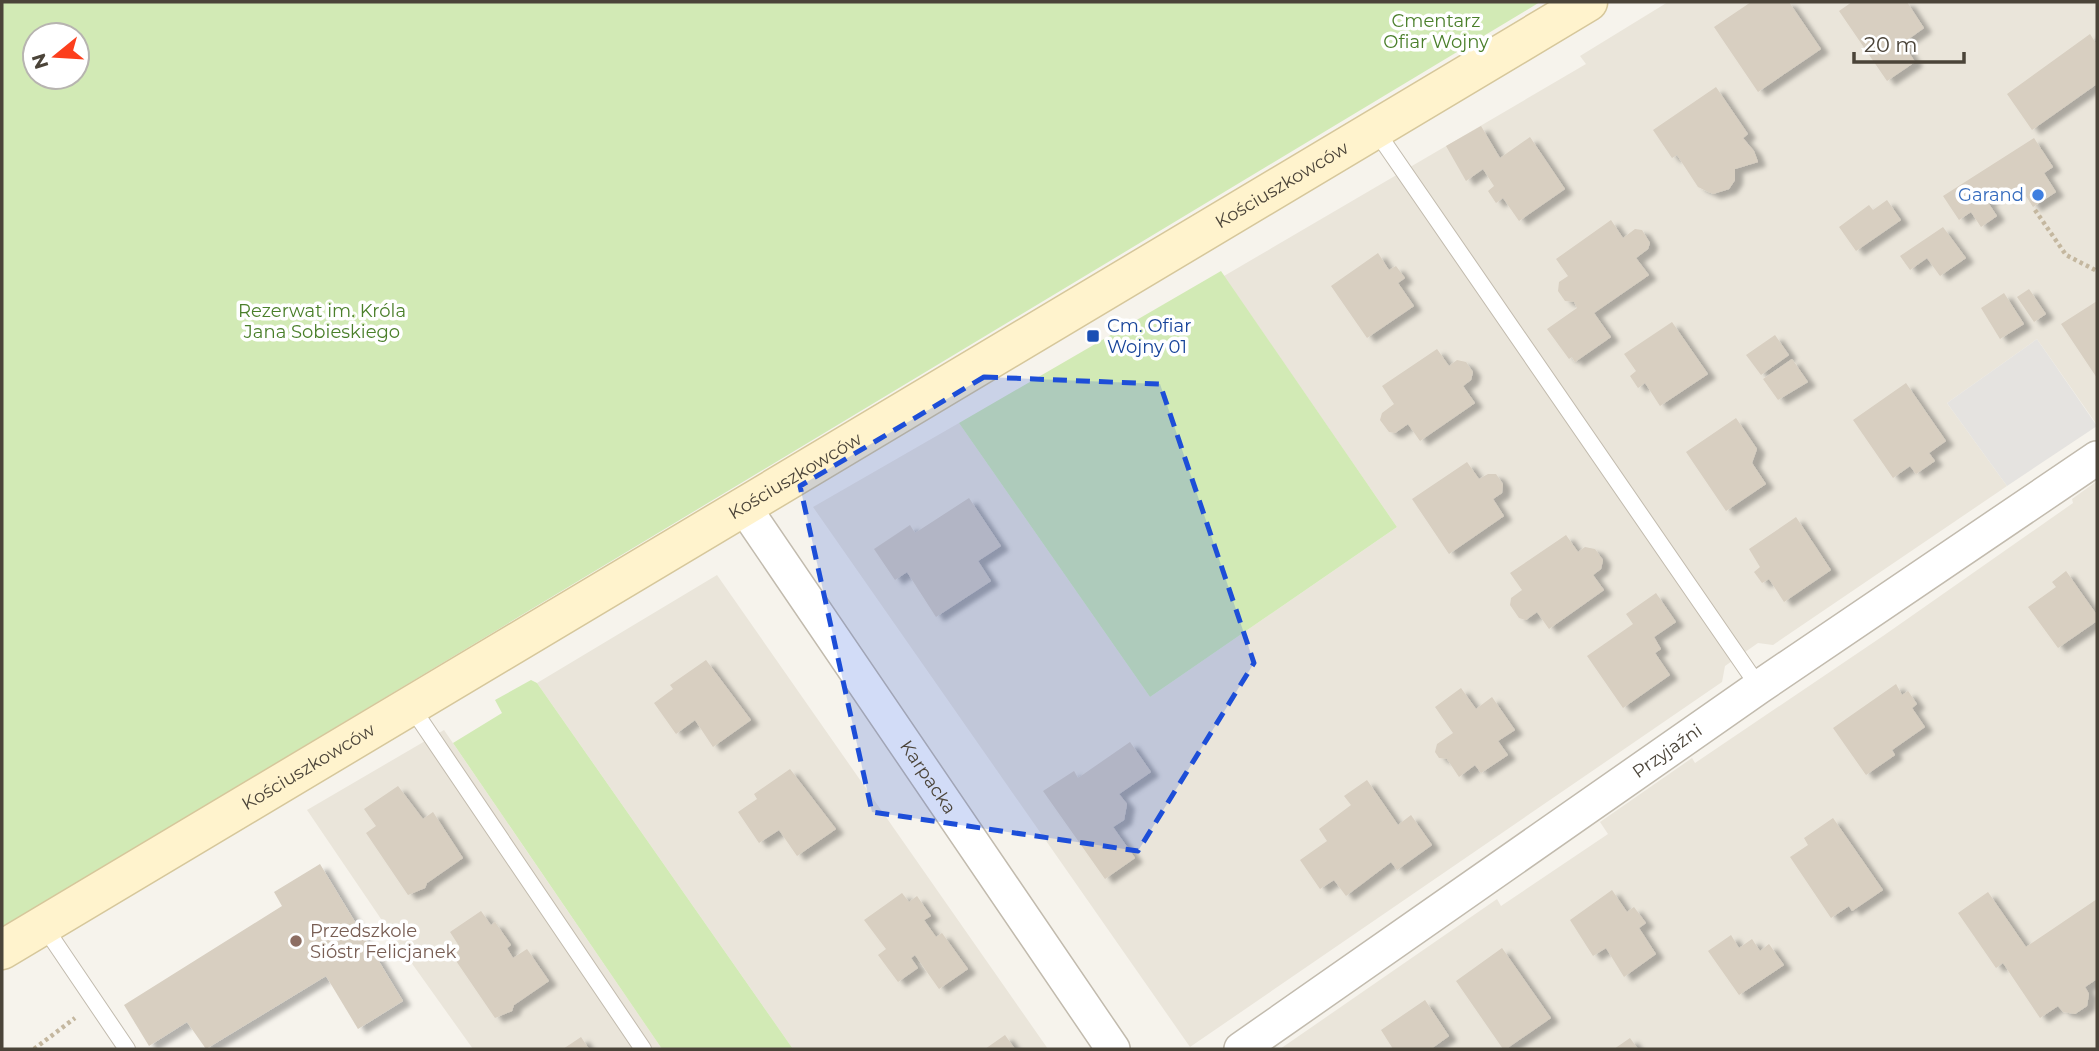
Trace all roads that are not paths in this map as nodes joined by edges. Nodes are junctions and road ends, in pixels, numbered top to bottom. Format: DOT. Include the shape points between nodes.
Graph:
graph roads {
  1 [pos="1588,2"];
  2 [pos="1376,131"];
  3 [pos="2097,458"];
  4 [pos="744,507"];
  5 [pos="1759,687"];
  6 [pos="410,705"];
  7 [pos="43,925"];
  8 [pos="2,950"];
  9 [pos="127,1049"];
  10 [pos="643,1049"];
  11 [pos="1114,1049"];
  12 [pos="1241,1049"];
  1 -- 2 [label="street, Kościuszkowców"];
  2 -- 4 [label="street, Kościuszkowców"];
  2 -- 5 [label="lane"];
  3 -- 5 [label="street, Przyjaźni"];
  4 -- 6 [label="street, Kościuszkowców"];
  4 -- 11 [label="street, Karpacka"];
  5 -- 12 [label="street, Przyjaźni"];
  6 -- 7 [label="street, Kościuszkowców"];
  6 -- 10 [label="lane"];
  7 -- 8 [label="street, Kościuszkowców"];
  7 -- 9 [label="lane"];
}
